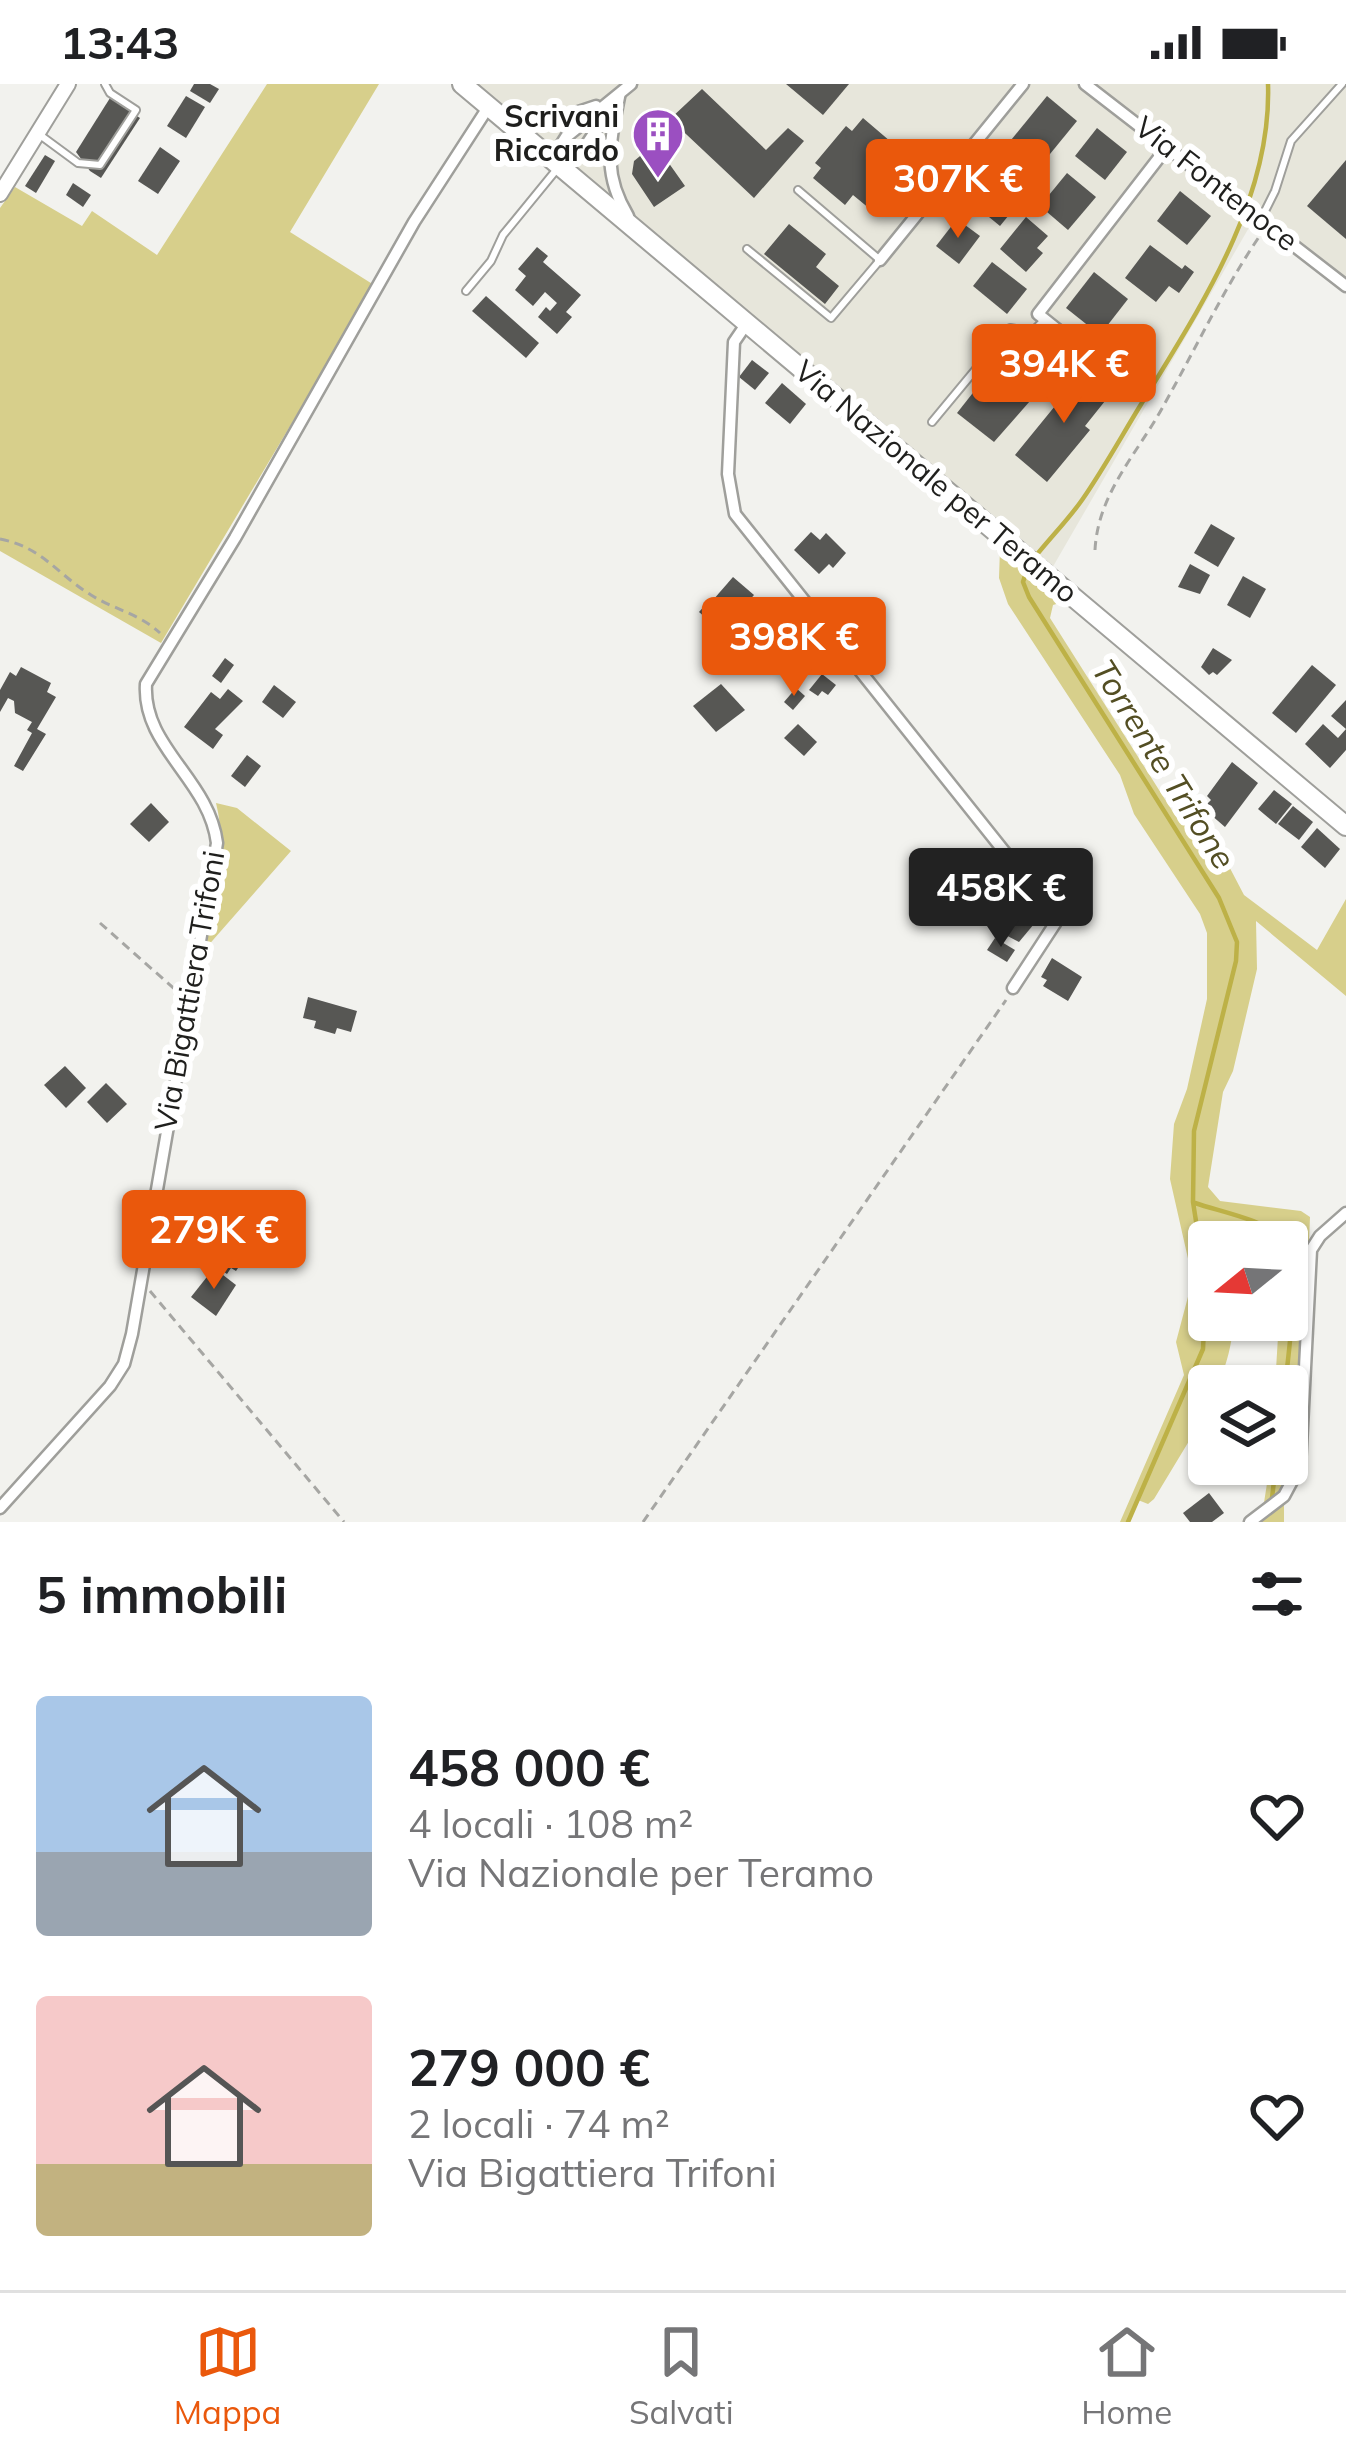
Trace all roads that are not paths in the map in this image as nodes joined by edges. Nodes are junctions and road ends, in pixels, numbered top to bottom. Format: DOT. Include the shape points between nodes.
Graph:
graph roads {
  1 [pos="68,84"];
  2 [pos="105,84"];
  3 [pos="462,84"];
  4 [pos="631,84"];
  5 [pos="1023,84"];
  6 [pos="1085,84"];
  7 [pos="1342,84"];
  8 [pos="620,94"];
  9 [pos="494,110"];
  10 [pos="38,133"];
  11 [pos="1168,146"];
  12 [pos="560,166"];
  13 [pos="798,190"];
  14 [pos="0,194"];
  15 [pos="1263,219"];
  16 [pos="638,231"];
  17 [pos="747,249"];
  18 [pos="880,260"];
  19 [pos="1346,286"];
  20 [pos="466,291"];
  21 [pos="1045,319"];
  22 [pos="747,323"];
  23 [pos="1032,332"];
  24 [pos="1078,346"];
  25 [pos="1068,362"];
  26 [pos="932,422"];
  27 [pos="1346,826"];
  28 [pos="1013,988"];
  29 [pos="1346,1213"];
  30 [pos="0,1508"];
  31 [pos="1250,1522"];
  1 -- 10 [label="street"];
  2 -- 10 [label="lane" via="136,110 100,165 78,163"];
  3 -- 9 [label="main road, Via Nazionale per Teramo"];
  4 -- 8 [label="street"];
  5 -- 18 [label="street"];
  6 -- 11 [label="street, Via Fontenoce"];
  7 -- 15 [label="lane" via="1291,141"];
  8 -- 9 [label="street" via="551,122"];
  8 -- 12 [label="street" via="579,156"];
  8 -- 12 [label="street" via="566,136"];
  8 -- 16 [label="street" via="608,172"];
  9 -- 12 [label="main road, Via Nazionale per Teramo"];
  9 -- 30 [label="street, Via Bigattiera Trifoni" via="414,223 236,538 152,669 146,696 167,749 214,817 217,843 142,1280 124,1364"];
  10 -- 14 [label="street"];
  11 -- 15 [label="street, Via Fontenoce"];
  11 -- 21 [label="street" via="1038,314"];
  12 -- 16 [label="main road, Via Nazionale per Teramo"];
  12 -- 20 [label="lane"];
  13 -- 18 [label="lane"];
  15 -- 19 [label="street, Via Fontenoce"];
  16 -- 22 [label="main road, Via Nazionale per Teramo"];
  17 -- 18 [label="lane" via="831,318"];
  21 -- 23 [label="lane"];
  21 -- 24 [label="street"];
  22 -- 27 [label="main road, Via Nazionale per Teramo"];
  22 -- 28 [label="street" via="734,342 728,474 735,514 1058,919"];
  23 -- 25 [label="lane"];
  23 -- 26 [label="lane" via="1010,328"];
  29 -- 31 [label="street" via="1311,1250 1300,1466 1284,1496"];
}
